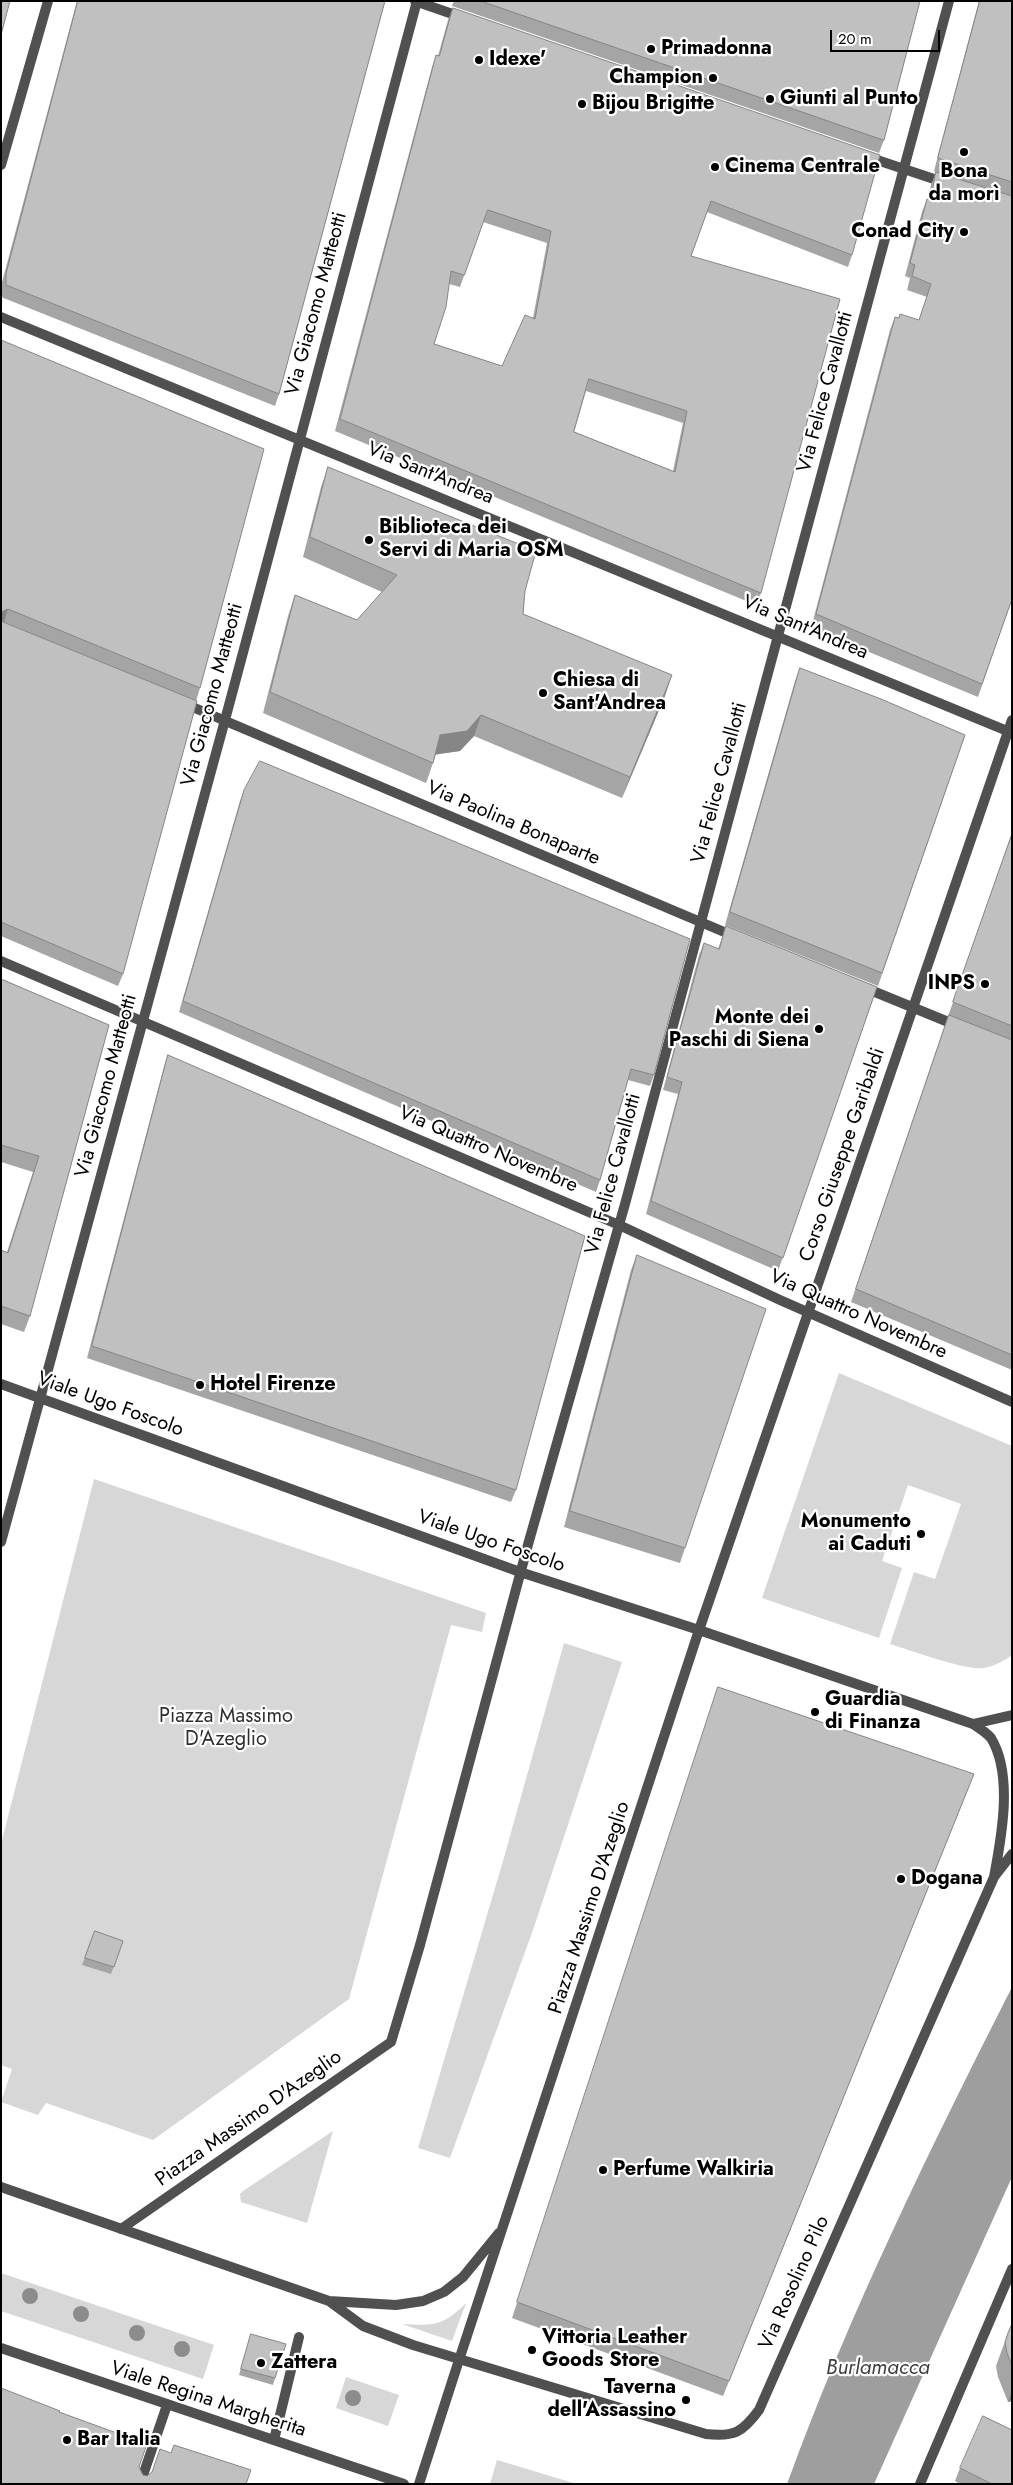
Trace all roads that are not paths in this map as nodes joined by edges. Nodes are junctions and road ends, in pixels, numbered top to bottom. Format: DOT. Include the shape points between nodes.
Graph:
graph roads {
  1 [pos="48,1"];
  2 [pos="416,1"];
  3 [pos="949,1"];
  4 [pos="473,21"];
  5 [pos="857,153"];
  6 [pos="1,165"];
  7 [pos="904,169"];
  8 [pos="958,186"];
  9 [pos="1,317"];
  10 [pos="298,439"];
  11 [pos="778,636"];
  12 [pos="177,700"];
  13 [pos="226,720"];
  14 [pos="1012,720"];
  15 [pos="1010,732"];
  16 [pos="700,922"];
  17 [pos="745,940"];
  18 [pos="1,961"];
  19 [pos="853,983"];
  20 [pos="912,1006"];
  21 [pos="143,1021"];
  22 [pos="970,1030"];
  23 [pos="619,1225"];
  24 [pos="808,1312"];
  25 [pos="1,1384"];
  26 [pos="41,1398"];
  27 [pos="1012,1402"];
  28 [pos="1,1542"];
  29 [pos="520,1572"];
  30 [pos="699,1630"];
  31 [pos="1012,1710"];
  32 [pos="1008,1716"];
  33 [pos="973,1724"];
  34 [pos="1012,1854"];
  35 [pos="994,1877"];
  36 [pos="1,2187"];
  37 [pos="505,2226"];
  38 [pos="121,2229"];
  39 [pos="1012,2269"];
  40 [pos="330,2301"];
  41 [pos="299,2337"];
  42 [pos="1,2348"];
  43 [pos="459,2360"];
  44 [pos="167,2405"];
  45 [pos="274,2440"];
  46 [pos="140,2484"];
  47 [pos="404,2484"];
  48 [pos="419,2484"];
  49 [pos="920,2484"];
  1 -- 6 [label="street"];
  2 -- 4 [label="street"];
  2 -- 10 [label="street, Via Giacomo Matteotti"];
  3 -- 7 [label="street, Via Felice Cavallotti"];
  5 -- 7 [label="street"];
  7 -- 8 [label="street"];
  7 -- 11 [label="street, Via Felice Cavallotti"];
  9 -- 10 [label="street, Via Sant'Andrea"];
  10 -- 11 [label="street, Via Sant'Andrea"];
  10 -- 13 [label="street, Via Giacomo Matteotti"];
  11 -- 15 [label="street, Via Sant'Andrea"];
  11 -- 16 [label="street, Via Felice Cavallotti"];
  12 -- 13 [label="street, Via Paolina Bonaparte"];
  13 -- 16 [label="street, Via Paolina Bonaparte"];
  13 -- 21 [label="street, Via Giacomo Matteotti"];
  14 -- 15 [label="street, Corso Giuseppe Garibaldi"];
  15 -- 20 [label="street, Corso Giuseppe Garibaldi"];
  16 -- 17 [label="street, Via Paolina Bonaparte"];
  16 -- 23 [label="street, Via Felice Cavallotti"];
  18 -- 21 [label="street, Via Quattro Novembre"];
  19 -- 20 [label="street"];
  20 -- 22 [label="street"];
  20 -- 24 [label="street, Corso Giuseppe Garibaldi"];
  21 -- 23 [label="street, Via Quattro Novembre"];
  21 -- 26 [label="street, Via Giacomo Matteotti"];
  23 -- 24 [label="street, Via Quattro Novembre"];
  23 -- 29 [label="street, Via Felice Cavallotti"];
  24 -- 27 [label="street, Via Quattro Novembre"];
  24 -- 30 [label="street, Corso Giuseppe Garibaldi"];
  25 -- 26 [label="street, Viale Ugo Foscolo"];
  26 -- 28 [label="street"];
  26 -- 29 [label="street, Viale Ugo Foscolo"];
  29 -- 30 [label="street, Viale Ugo Foscolo"];
  29 -- 38 [label="street, Piazza Massimo D'Azeglio" via="391,2042"];
  30 -- 33 [label="street, Viale Ugo Foscolo"];
  30 -- 37 [label="street, Piazza Massimo D'Azeglio"];
  31 -- 32 [label="street"];
  32 -- 33 [label="street"];
  33 -- 35 [label="street, Via Rosolino Pilo" via="1000,1750 1008,1777 1010,1792"];
  34 -- 35 [label="street, Via Rosolino Pilo"];
  35 -- 43 [label="street, Via Rosolino Pilo" via="759,2410 743,2429 725,2436 706,2434"];
  36 -- 38 [label="street, Piazza Massimo D'Azeglio"];
  37 -- 40 [label="street, Piazza Massimo D'Azeglio" via="462,2278 444,2292 423,2301 396,2305"];
  37 -- 43 [label="street, Piazza Massimo D'Azeglio"];
  38 -- 40 [label="street, Piazza Massimo D'Azeglio"];
  39 -- 49 [label="street"];
  40 -- 43 [label="street, Piazza Massimo D'Azeglio" via="363,2326"];
  41 -- 45 [label="street"];
  42 -- 44 [label="street, Viale Regina Margherita"];
  43 -- 48 [label="street"];
  44 -- 45 [label="street, Viale Regina Margherita"];
  44 -- 46 [label="street"];
  45 -- 47 [label="street, Viale Regina Margherita"];
}
